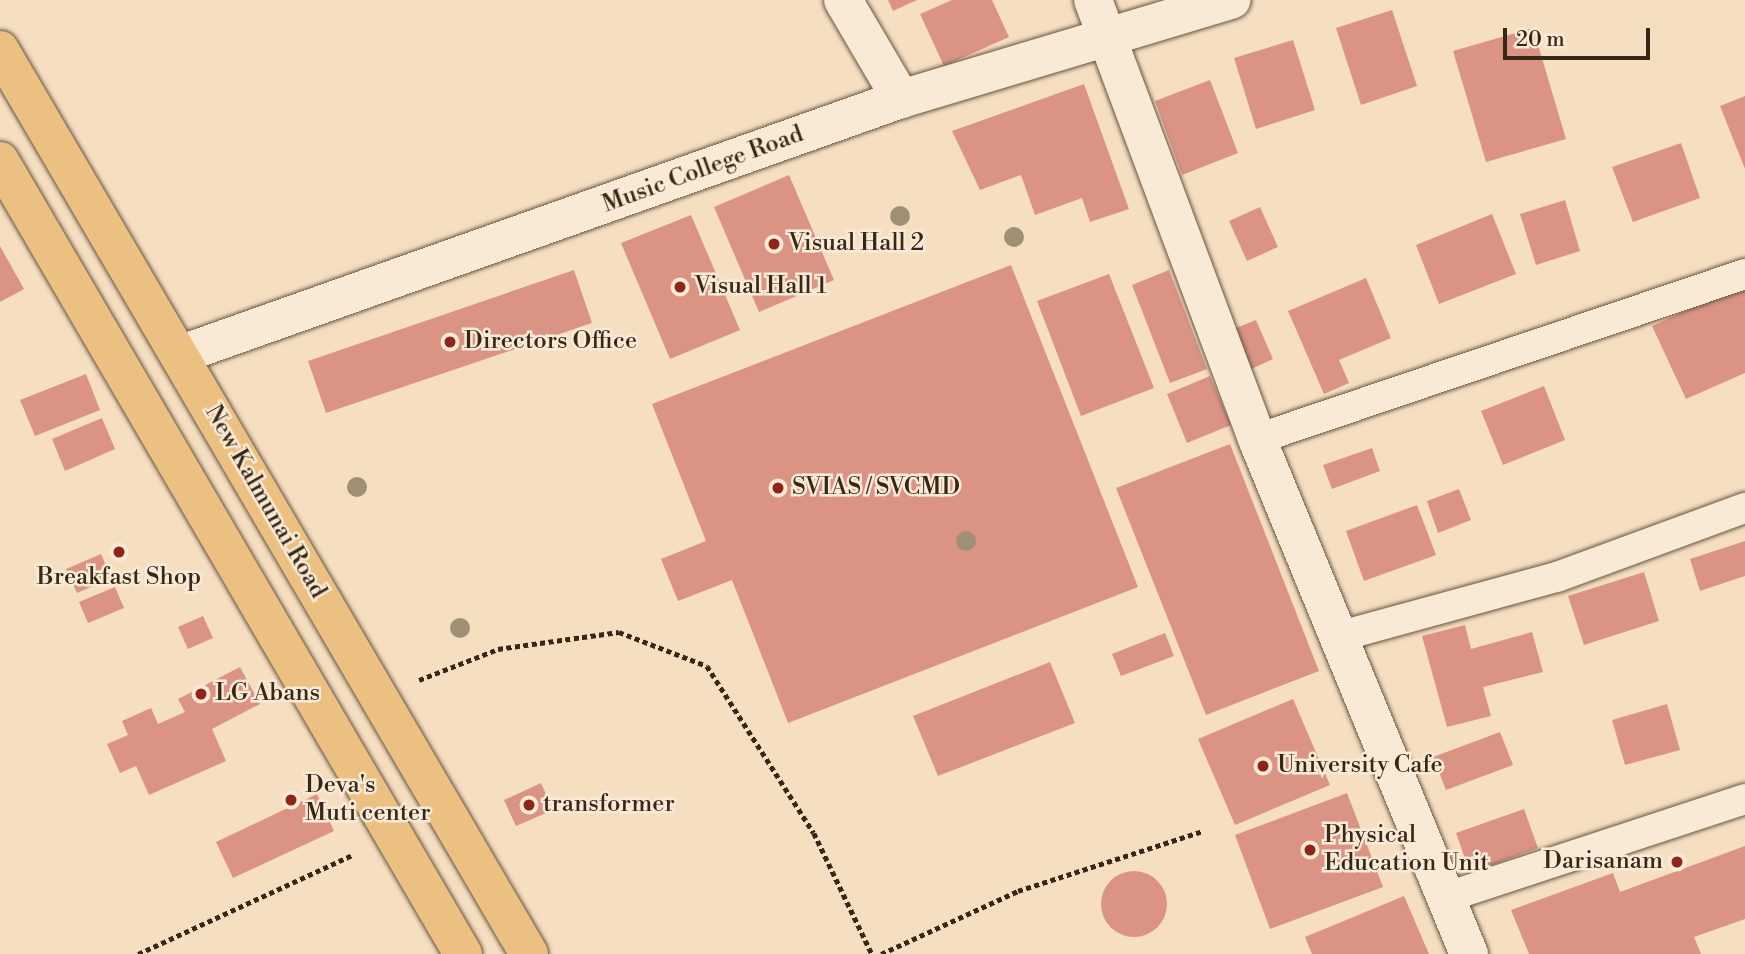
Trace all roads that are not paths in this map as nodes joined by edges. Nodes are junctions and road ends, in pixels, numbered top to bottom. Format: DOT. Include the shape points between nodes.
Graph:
graph roads {
  1 [pos="843,0"];
  2 [pos="1232,0"];
  3 [pos="1102,17"];
  4 [pos="0,50"];
  5 [pos="901,99"];
  6 [pos="4,176"];
  7 [pos="1745,274"];
  8 [pos="179,355"];
  9 [pos="1257,439"];
  10 [pos="1745,508"];
  11 [pos="1337,637"];
  12 [pos="1745,799"];
  13 [pos="1447,897"];
  14 [pos="463,954"];
  15 [pos="529,954"];
  16 [pos="1469,954"];
  1 -- 5 [label="street"];
  2 -- 3 [label="street, Music College Road"];
  3 -- 5 [label="street, Music College Road"];
  3 -- 9 [label="street"];
  4 -- 8 [label="highway, New Kalmunai Road"];
  5 -- 8 [label="street, Music College Road"];
  6 -- 14 [label="highway"];
  7 -- 9 [label="lane"];
  8 -- 15 [label="highway, New Kalmunai Road"];
  9 -- 11 [label="street"];
  10 -- 11 [label="lane" via="1557,577"];
  11 -- 13 [label="street"];
  12 -- 13 [label="lane"];
  13 -- 16 [label="street"];
}
